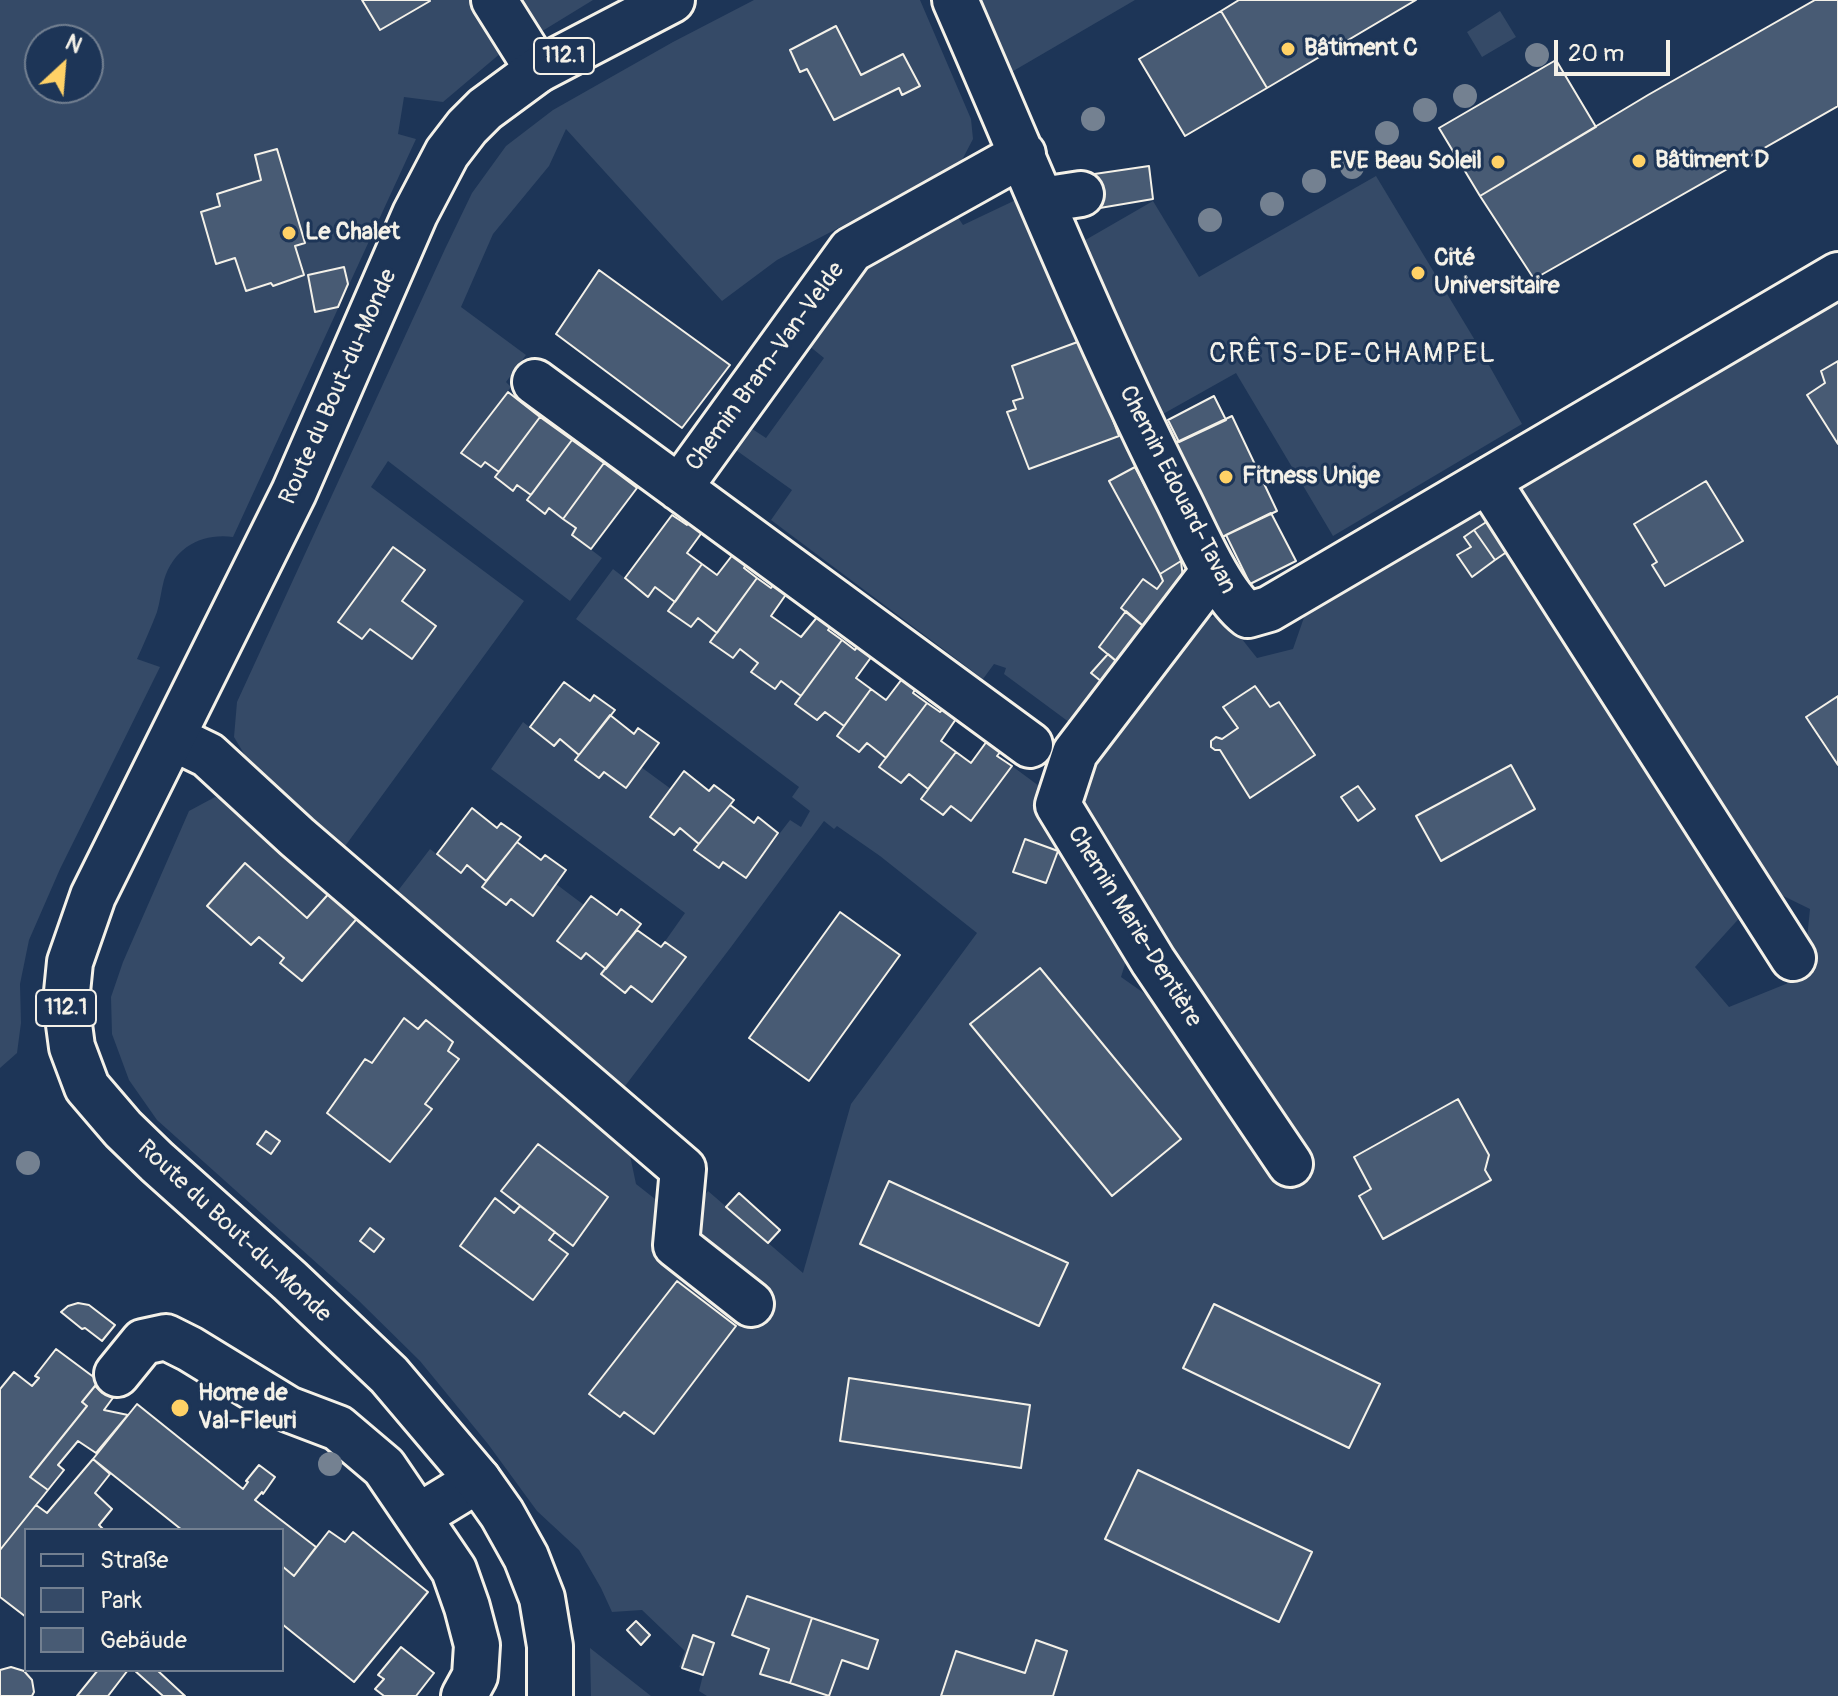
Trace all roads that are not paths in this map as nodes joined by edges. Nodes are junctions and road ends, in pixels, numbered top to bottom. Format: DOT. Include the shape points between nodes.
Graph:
graph roads {
  1 [pos="494,0"];
  2 [pos="672,0"];
  3 [pos="955,0"];
  4 [pos="538,70"];
  5 [pos="1023,154"];
  6 [pos="1838,275"];
  7 [pos="535,382"];
  8 [pos="1488,481"];
  9 [pos="679,488"];
  10 [pos="1214,571"];
  11 [pos="173,738"];
  12 [pos="1030,745"];
  13 [pos="1793,958"];
  14 [pos="1290,1164"];
  15 [pos="751,1304"];
  16 [pos="117,1374"];
  17 [pos="478,1480"];
  18 [pos="419,1516"];
  19 [pos="464,1696"];
  20 [pos="550,1696"];
  1 -- 4 [label="street"];
  2 -- 4 [label="street, Route du Bout-du-Monde / 112.1"];
  3 -- 5 [label="street, Chemin Edouard-Tavan"];
  4 -- 11 [label="street, Route du Bout-du-Monde / 112.1" via="467,127 429,183 294,492"];
  5 -- 9 [label="street, Chemin Bram-Van-Velde" via="851,250"];
  5 -- 10 [label="street, Chemin Edouard-Tavan" via="1061,197 1141,427"];
  6 -- 8 [label="street, Chemin Edouard-Tavan"];
  7 -- 9 [label="street, Chemin Bram-Van-Velde"];
  8 -- 10 [label="street, Chemin Edouard-Tavan" via="1269,609 1248,615"];
  8 -- 13 [label="street"];
  9 -- 12 [label="street, Chemin Bram-Van-Velde"];
  10 -- 14 [label="street, Chemin Marie-Dentière" via="1075,753 1058,805 1153,961"];
  11 -- 15 [label="street" via="208,755 683,1169 676,1245"];
  11 -- 17 [label="street, Route du Bout-du-Monde / 112.1" via="93,896 70,962 66,1002 72,1047 87,1087 157,1162 389,1375"];
  16 -- 18 [label="street" via="143,1342 166,1337 288,1409 338,1428 384,1467"];
  17 -- 18 [label="street"];
  17 -- 20 [label="street, Route du Bout-du-Monde / 112.1" via="526,1557 542,1598 550,1646"];
  18 -- 19 [label="street" via="454,1570 477,1645 475,1676"];
}
